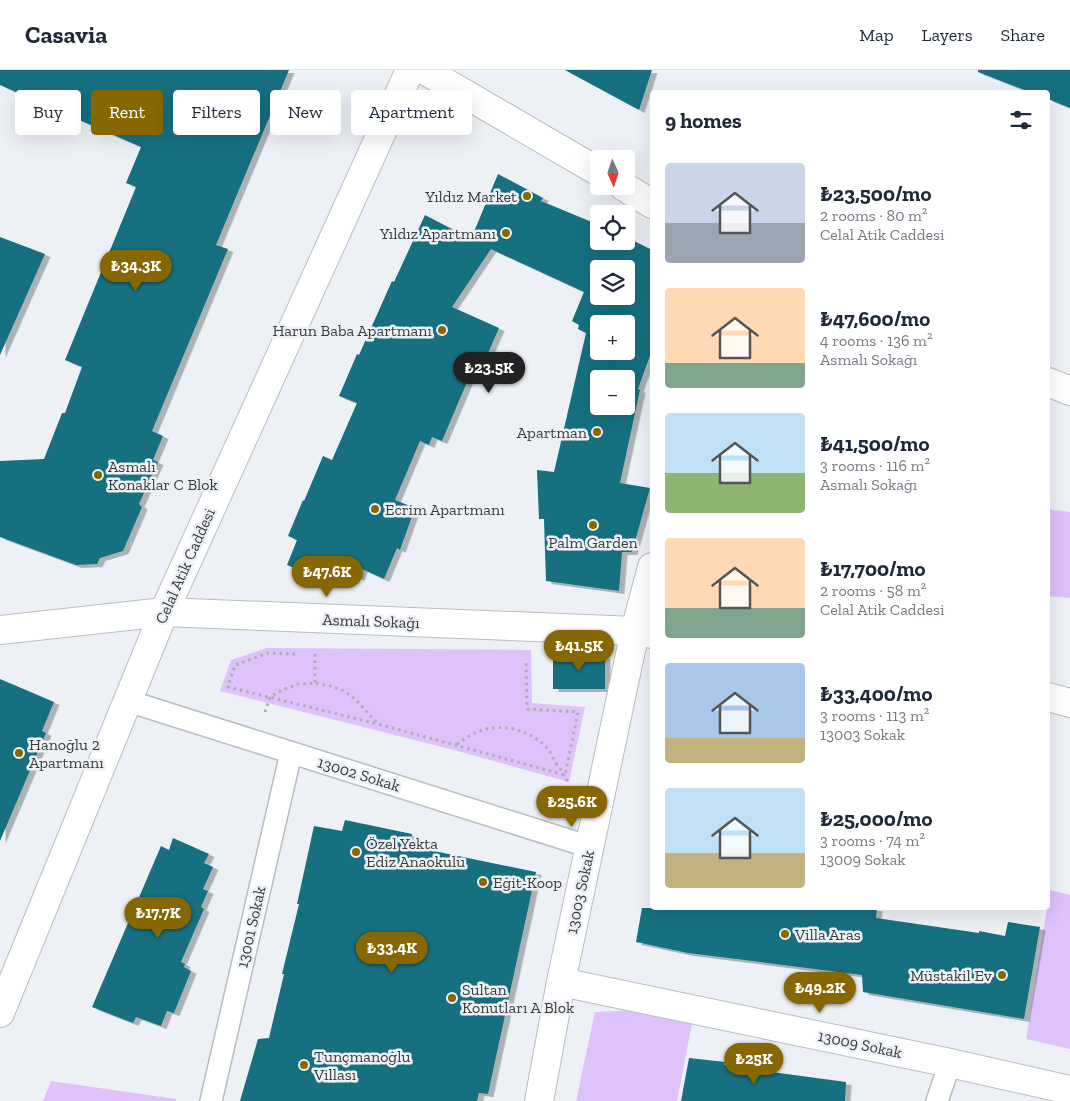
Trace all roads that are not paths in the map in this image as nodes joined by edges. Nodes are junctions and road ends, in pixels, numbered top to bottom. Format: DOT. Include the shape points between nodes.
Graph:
graph roads {
  1 [pos="410,70"];
  2 [pos="424,70"];
  3 [pos="590,167"];
  4 [pos="635,193"];
  5 [pos="650,203"];
  6 [pos="1050,383"];
  7 [pos="1070,391"];
  8 [pos="650,583"];
  9 [pos="164,612"];
  10 [pos="0,630"];
  11 [pos="644,632"];
  12 [pos="1050,698"];
  13 [pos="128,701"];
  14 [pos="1070,703"];
  15 [pos="291,753"];
  16 [pos="590,847"];
  17 [pos="561,982"];
  18 [pos="0,1014"];
  19 [pos="950,1063"];
  20 [pos="1070,1090"];
  21 [pos="210,1101"];
  22 [pos="538,1101"];
  23 [pos="937,1101"];
  1 -- 9 [label="street, Celal Atik Caddesi"];
  2 -- 3 [label="street"];
  4 -- 5 [label="street"];
  6 -- 7 [label="street"];
  8 -- 11 [label="street, 13003 Sokak"];
  9 -- 10 [label="street, Asmalı Sokağı"];
  9 -- 11 [label="street, Asmalı Sokağı"];
  9 -- 13 [label="street, Celal Atik Caddesi"];
  11 -- 16 [label="street, 13003 Sokak"];
  12 -- 14 [label="street"];
  13 -- 15 [label="lane, 13002 Sokak"];
  13 -- 18 [label="street, Celal Atik Caddesi"];
  15 -- 16 [label="lane, 13002 Sokak"];
  15 -- 21 [label="lane, 13001 Sokak"];
  16 -- 17 [label="street, 13003 Sokak"];
  17 -- 19 [label="street, 13009 Sokak"];
  17 -- 22 [label="street, 13003 Sokak"];
  19 -- 20 [label="street, 13009 Sokak"];
  19 -- 23 [label="lane"];
}
